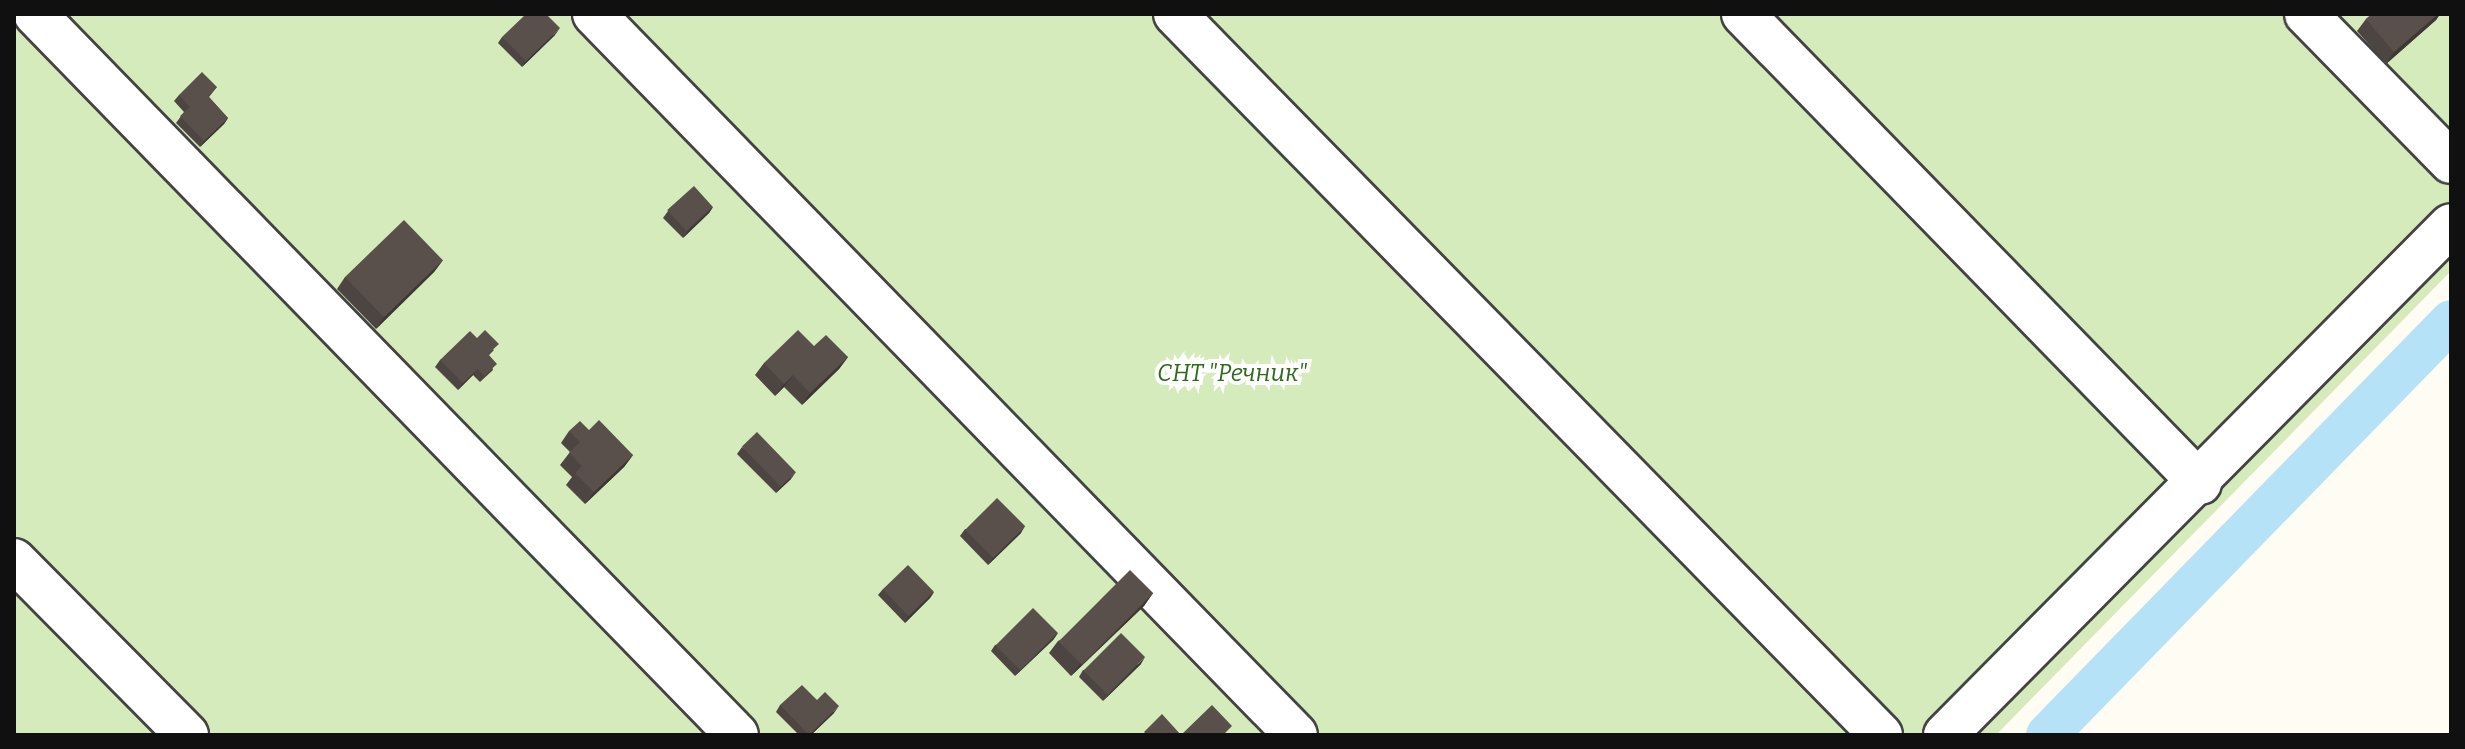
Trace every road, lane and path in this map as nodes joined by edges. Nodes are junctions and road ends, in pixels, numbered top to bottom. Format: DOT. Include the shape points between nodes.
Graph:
graph roads {
  1 [pos="35,14"];
  2 [pos="594,14"];
  3 [pos="1175,14"];
  4 [pos="1743,14"];
  5 [pos="2306,14"];
  6 [pos="2451,162"];
  7 [pos="2451,225"];
  8 [pos="2200,483"];
  9 [pos="14,560"];
  10 [pos="187,735"];
  11 [pos="737,735"];
  12 [pos="1296,735"];
  13 [pos="1881,735"];
  14 [pos="1945,735"];
  1 -- 11 [label="street"];
  2 -- 12 [label="street"];
  3 -- 13 [label="street"];
  4 -- 8 [label="street"];
  5 -- 6 [label="street"];
  7 -- 8 [label="street"];
  8 -- 14 [label="street"];
  9 -- 10 [label="street"];
}
